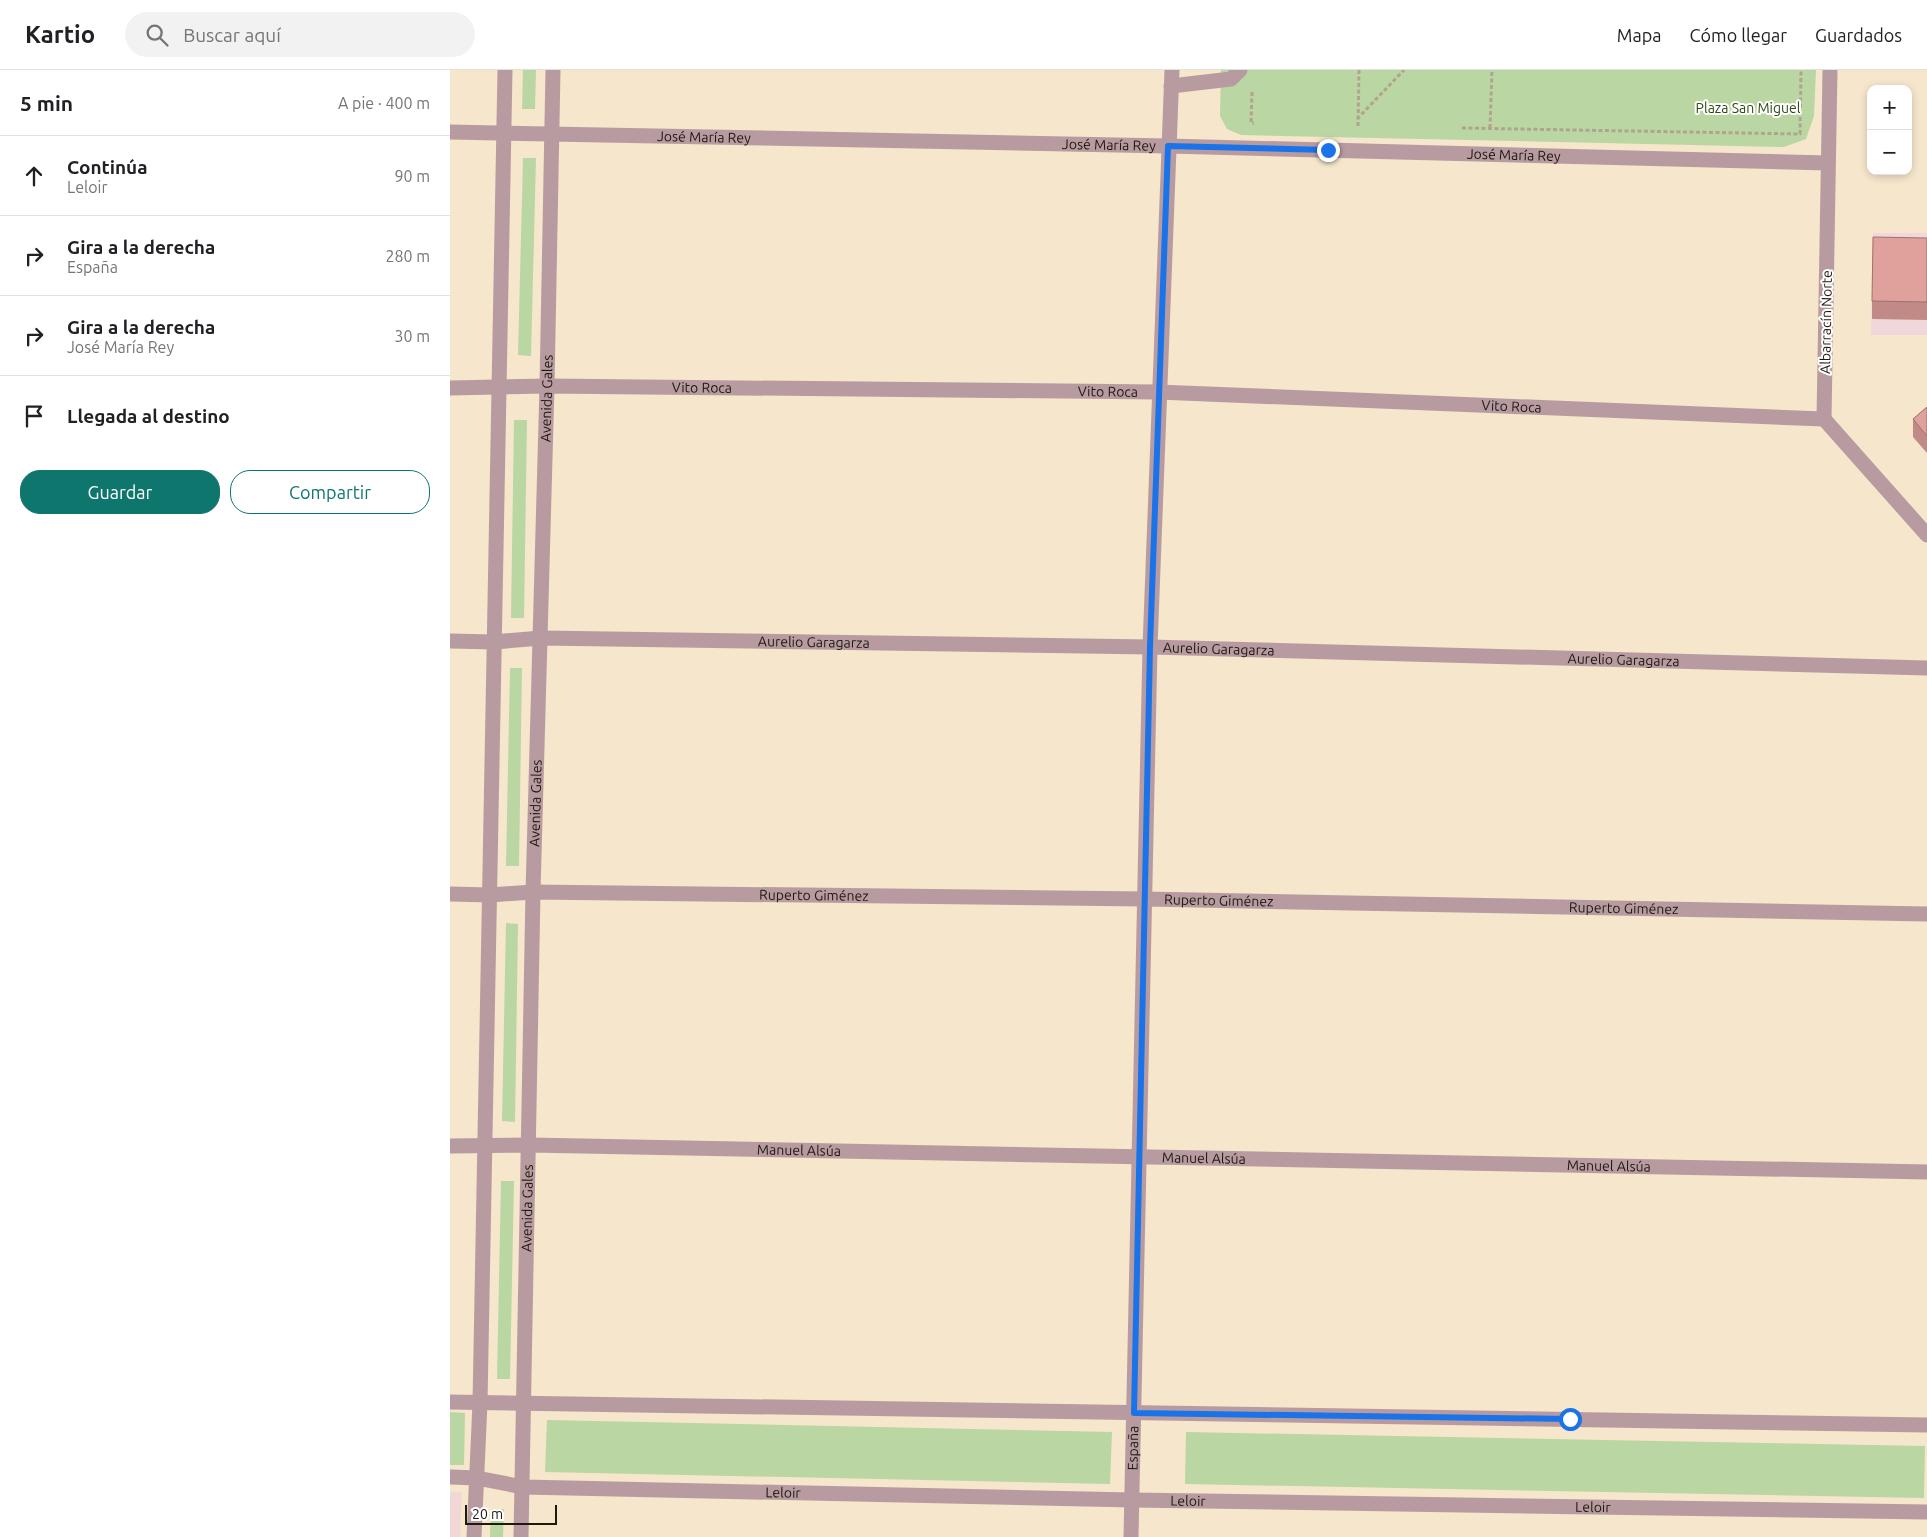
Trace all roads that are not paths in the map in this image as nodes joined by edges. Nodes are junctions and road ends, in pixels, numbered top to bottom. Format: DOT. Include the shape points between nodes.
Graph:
graph roads {
  1 [pos="504,70"];
  2 [pos="553,70"];
  3 [pos="1172,70"];
  4 [pos="1240,70"];
  5 [pos="1830,70"];
  6 [pos="1171,86"];
  7 [pos="450,132"];
  8 [pos="504,134"];
  9 [pos="552,136"];
  10 [pos="1168,146"];
  11 [pos="1828,163"];
  12 [pos="547,386"];
  13 [pos="450,388"];
  14 [pos="500,388"];
  15 [pos="1158,392"];
  16 [pos="1824,419"];
  17 [pos="1927,534"];
  18 [pos="540,638"];
  19 [pos="450,641"];
  20 [pos="494,642"];
  21 [pos="1150,647"];
  22 [pos="1927,668"];
  23 [pos="533,892"];
  24 [pos="450,894"];
  25 [pos="490,895"];
  26 [pos="1145,899"];
  27 [pos="1927,914"];
  28 [pos="530,1145"];
  29 [pos="450,1146"];
  30 [pos="485,1147"];
  31 [pos="1139,1156"];
  32 [pos="1927,1172"];
  33 [pos="450,1402"];
  34 [pos="480,1403"];
  35 [pos="522,1403"];
  36 [pos="1134,1413"];
  37 [pos="1927,1425"];
  38 [pos="450,1477"];
  39 [pos="477,1478"];
  40 [pos="523,1487"];
  41 [pos="1132,1500"];
  42 [pos="1927,1512"];
  43 [pos="474,1537"];
  44 [pos="521,1537"];
  45 [pos="1131,1537"];
  1 -- 8 [label="street"];
  2 -- 9 [label="street, Avenida Gales"];
  3 -- 6 [label="street, España"];
  4 -- 6 [label="street" via="1231,79"];
  5 -- 11 [label="street, Albarracín Norte"];
  6 -- 10 [label="street, España"];
  7 -- 8 [label="street, José María Rey"];
  8 -- 9 [label="street, José María Rey"];
  8 -- 14 [label="street"];
  9 -- 10 [label="street, José María Rey"];
  9 -- 12 [label="street, Avenida Gales"];
  10 -- 11 [label="street, José María Rey"];
  10 -- 15 [label="street, España"];
  11 -- 16 [label="street, Albarracín Norte"];
  12 -- 14 [label="street, Vito Roca"];
  12 -- 15 [label="street, Vito Roca"];
  12 -- 18 [label="street, Avenida Gales"];
  13 -- 14 [label="street, Vito Roca"];
  14 -- 20 [label="street"];
  15 -- 16 [label="street, Vito Roca"];
  15 -- 21 [label="street, España"];
  16 -- 17 [label="street"];
  18 -- 20 [label="street, Aurelio Garagarza"];
  18 -- 21 [label="street, Aurelio Garagarza"];
  18 -- 23 [label="street, Avenida Gales"];
  19 -- 20 [label="street, Aurelio Garagarza"];
  20 -- 25 [label="street"];
  21 -- 22 [label="street, Aurelio Garagarza"];
  21 -- 26 [label="street, España"];
  23 -- 25 [label="street, Ruperto Giménez"];
  23 -- 26 [label="street, Ruperto Giménez"];
  23 -- 28 [label="street, Avenida Gales"];
  24 -- 25 [label="street, Ruperto Giménez"];
  25 -- 30 [label="street"];
  26 -- 27 [label="street, Ruperto Giménez"];
  26 -- 31 [label="street, España"];
  28 -- 30 [label="street, Manuel Alsúa"];
  28 -- 31 [label="street, Manuel Alsúa"];
  28 -- 35 [label="street, Avenida Gales"];
  29 -- 30 [label="street, Manuel Alsúa"];
  30 -- 34 [label="street"];
  31 -- 32 [label="street, Manuel Alsúa"];
  31 -- 36 [label="street, España"];
  33 -- 34 [label="street"];
  34 -- 35 [label="street"];
  34 -- 39 [label="street"];
  35 -- 36 [label="street"];
  35 -- 40 [label="street, Avenida Gales"];
  36 -- 37 [label="street"];
  36 -- 41 [label="street, España"];
  38 -- 39 [label="street, Leloir"];
  39 -- 40 [label="street, Leloir"];
  39 -- 43 [label="street"];
  40 -- 41 [label="street, Leloir"];
  40 -- 44 [label="street, Avenida Gales"];
  41 -- 42 [label="street, Leloir"];
  41 -- 45 [label="street, España"];
}
